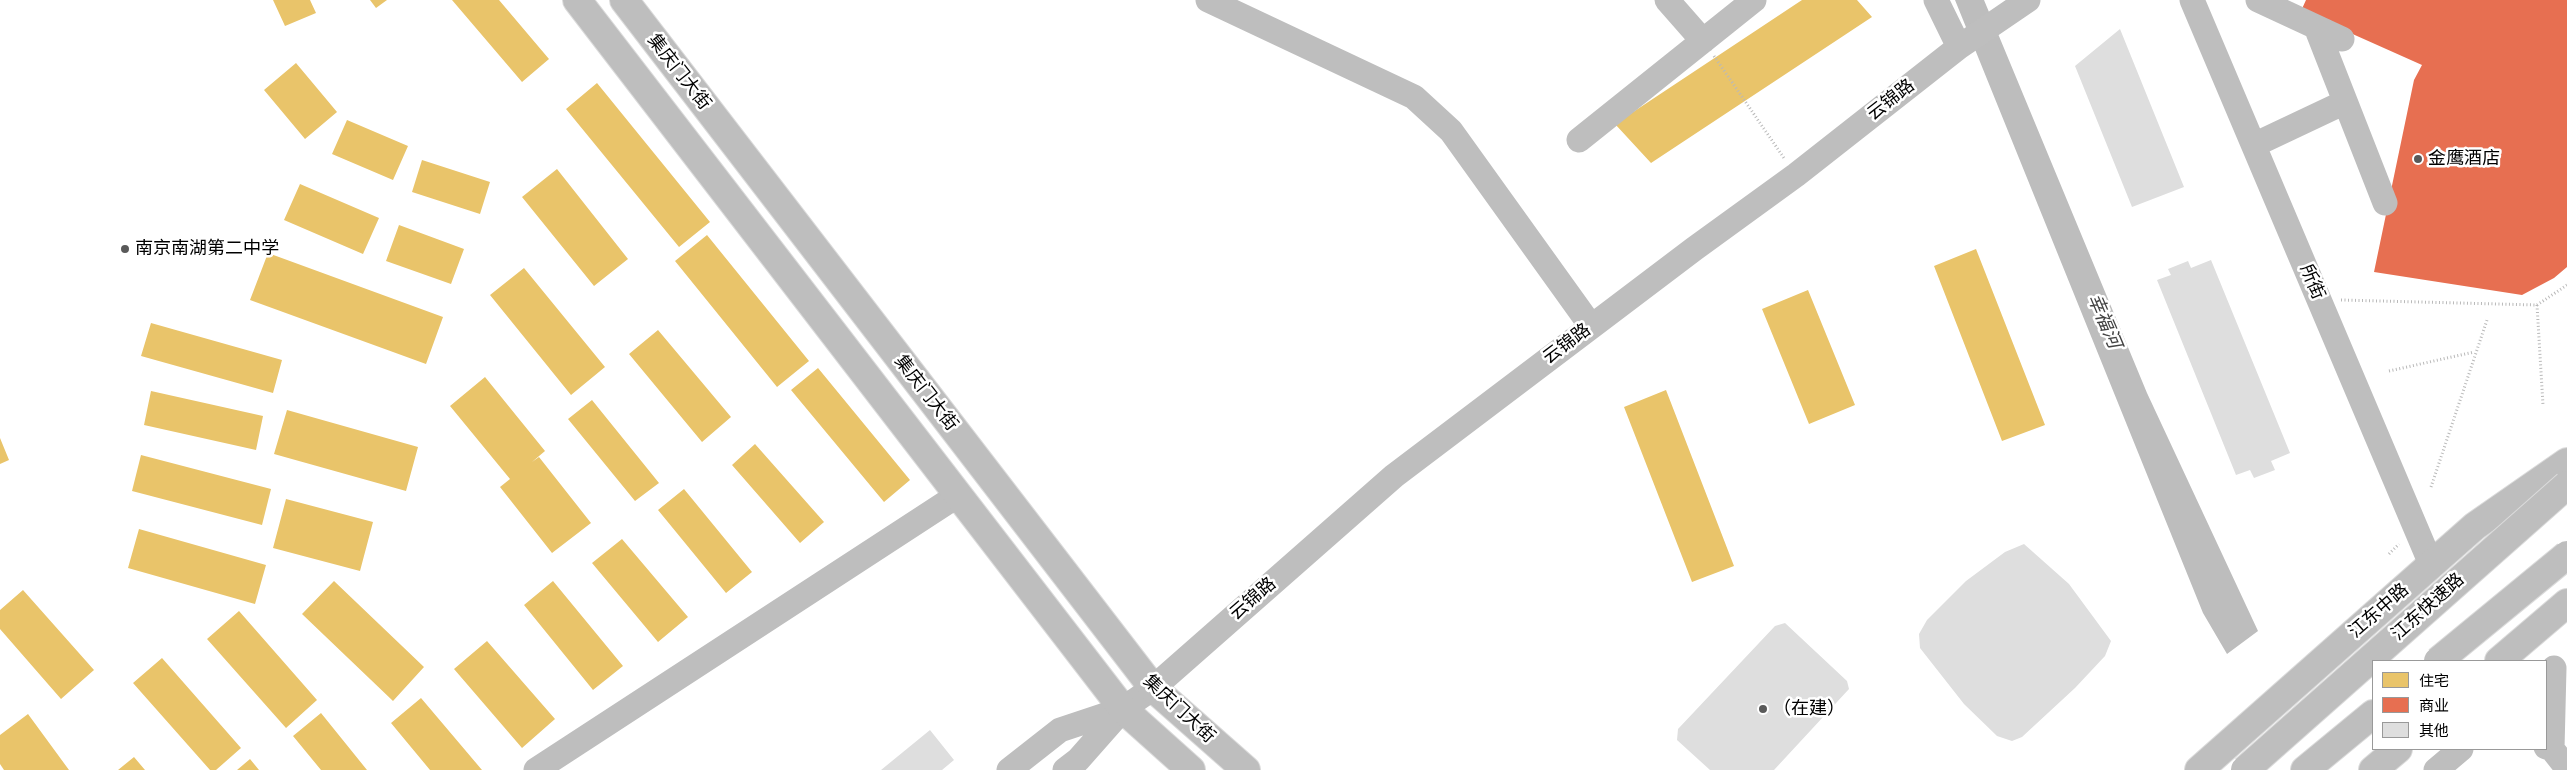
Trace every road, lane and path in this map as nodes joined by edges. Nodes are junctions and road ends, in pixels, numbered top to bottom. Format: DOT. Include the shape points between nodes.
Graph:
graph roads {
  1 [pos="577,0"];
  2 [pos="624,0"];
  3 [pos="1208,0"];
  4 [pos="1667,0"];
  5 [pos="1754,0"];
  6 [pos="1936,0"];
  7 [pos="2028,0"];
  8 [pos="2192,0"];
  9 [pos="2258,0"];
  10 [pos="2289,8"];
  11 [pos="2316,27"];
  12 [pos="2342,39"];
  13 [pos="1704,41"];
  14 [pos="1959,47"];
  15 [pos="2345,102"];
  16 [pos="1579,140"];
  17 [pos="2254,145"];
  18 [pos="1796,175"];
  19 [pos="2385,203"];
  20 [pos="2567,285"];
  21 [pos="2319,299"];
  22 [pos="2536,306"];
  23 [pos="2487,320"];
  24 [pos="1591,326"];
  25 [pos="2474,352"];
  26 [pos="2389,371"];
  27 [pos="2543,405"];
  28 [pos="2567,462"];
  29 [pos="2567,485"];
  30 [pos="2431,487"];
  31 [pos="958,495"];
  32 [pos="2567,555"];
  33 [pos="2432,564"];
  34 [pos="2567,603"];
  35 [pos="2439,660"];
  36 [pos="2501,660"];
  37 [pos="2556,667"];
  38 [pos="1152,688"];
  39 [pos="1123,709"];
  40 [pos="2372,715"];
  41 [pos="2549,748"];
  42 [pos="2397,750"];
  43 [pos="2460,750"];
  44 [pos="2567,768"];
  45 [pos="536,770"];
  46 [pos="1009,770"];
  47 [pos="1065,770"];
  48 [pos="1191,770"];
  49 [pos="1246,770"];
  50 [pos="2199,770"];
  51 [pos="2245,770"];
  52 [pos="2305,770"];
  53 [pos="2373,770"];
  54 [pos="2436,770"];
  1 -- 31 [label="main road, 集庆门大街"];
  2 -- 38 [label="main road, 集庆门大街"];
  3 -- 24 [label="street" via="1414,97 1451,131"];
  4 -- 13 [label="street"];
  5 -- 13 [label="street"];
  6 -- 14 [label="street"];
  7 -- 14 [label="street, 云锦路"];
  8 -- 17 [label="street, 所街"];
  9 -- 10 [label="street"];
  10 -- 11 [label="street"];
  11 -- 12 [label="street"];
  11 -- 15 [label="street"];
  13 -- 16 [label="street"];
  13 -- 18 [label="path"];
  14 -- 18 [label="street, 云锦路"];
  15 -- 17 [label="street"];
  15 -- 19 [label="street"];
  17 -- 21 [label="street, 所街"];
  18 -- 24 [label="street, 云锦路"];
  20 -- 22 [label="path"];
  21 -- 22 [label="path"];
  21 -- 33 [label="street, 所街"];
  22 -- 27 [label="path"];
  23 -- 25 [label="path"];
  24 -- 38 [label="street, 云锦路" via="1394,476"];
  25 -- 26 [label="path"];
  25 -- 30 [label="path"];
  28 -- 33 [label="main road, 江东中路" via="2475,526"];
  29 -- 51 [label="main road, 江东快速路, bridge"];
  31 -- 39 [label="main road, 集庆门大街"];
  31 -- 45 [label="street"];
  32 -- 35 [label="main road, bridge"];
  33 -- 50 [label="main road, 江东中路"];
  34 -- 36 [label="main road"];
  37 -- 41 [label="street"];
  38 -- 39 [label="street, 云锦路"];
  38 -- 49 [label="main road, 集庆门大街"];
  39 -- 46 [label="street, 云锦路" via="1060,730"];
  39 -- 47 [label="street, 云锦路" via="1078,760"];
  39 -- 48 [label="main road, 集庆门大街"];
  40 -- 52 [label="main road"];
  41 -- 44 [label="street"];
  42 -- 53 [label="main road"];
  43 -- 54 [label="street"];
}
